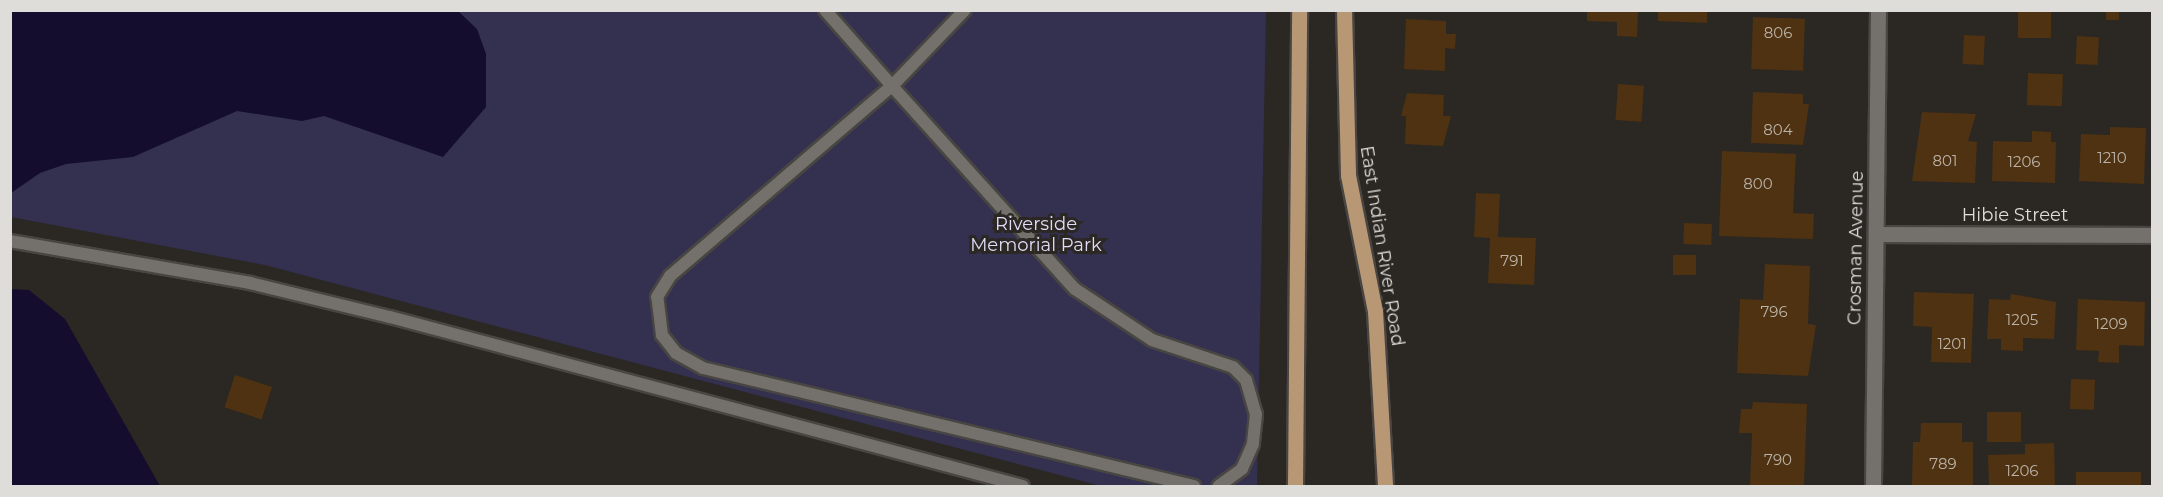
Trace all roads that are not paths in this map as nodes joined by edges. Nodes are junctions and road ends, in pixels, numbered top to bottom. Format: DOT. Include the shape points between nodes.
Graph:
graph roads {
  1 [pos="825,10"];
  2 [pos="965,10"];
  3 [pos="1299,10"];
  4 [pos="1344,10"];
  5 [pos="1878,10"];
  6 [pos="892,86"];
  7 [pos="1876,234"];
  8 [pos="2152,235"];
  9 [pos="10,241"];
  10 [pos="1023,486"];
  11 [pos="1194,486"];
  12 [pos="1219,486"];
  13 [pos="1295,486"];
  14 [pos="1385,486"];
  15 [pos="1873,486"];
  1 -- 6 [label="lane"];
  2 -- 6 [label="lane"];
  3 -- 13 [label="main road"];
  4 -- 14 [label="main road, East Indian River Road" via="1348,175 1375,311"];
  5 -- 7 [label="street, Crosman Avenue"];
  6 -- 11 [label="lane" via="670,276 657,297 662,335 676,353 703,368"];
  6 -- 12 [label="lane" via="1075,289 1152,340 1233,367 1246,380 1256,414 1252,444 1242,469"];
  7 -- 8 [label="street, Hibie Street"];
  7 -- 15 [label="street, Crosman Avenue"];
  9 -- 10 [label="lane" via="250,283"];
}
